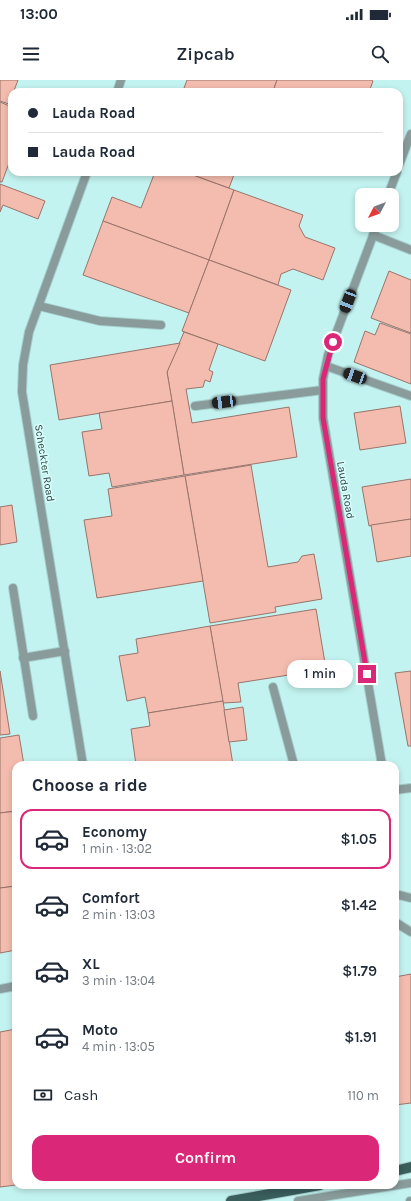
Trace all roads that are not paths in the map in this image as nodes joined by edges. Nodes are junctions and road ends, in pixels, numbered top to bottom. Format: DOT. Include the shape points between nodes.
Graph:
graph roads {
  1 [pos="411,134"];
  2 [pos="403,155"];
  3 [pos="86,176"];
  4 [pos="395,176"];
  5 [pos="390,188"];
  6 [pos="374,232"];
  7 [pos="373,235"];
  8 [pos="411,250"];
  9 [pos="38,306"];
  10 [pos="161,325"];
  11 [pos="326,366"];
  12 [pos="323,390"];
  13 [pos="411,396"];
  14 [pos="195,406"];
  15 [pos="13,588"];
  16 [pos="65,651"];
  17 [pos="23,658"];
  18 [pos="273,687"];
  19 [pos="33,716"];
  20 [pos="82,761"];
  21 [pos="293,761"];
  22 [pos="381,761"];
  23 [pos="411,788"];
  24 [pos="399,790"];
  25 [pos="399,895"];
  26 [pos="411,898"];
  27 [pos="399,924"];
  28 [pos="411,932"];
  29 [pos="12,987"];
  30 [pos="0,989"];
  31 [pos="411,1168"];
  32 [pos="399,1170"];
  33 [pos="411,1183"];
  34 [pos="399,1185"];
  35 [pos="298,1189"];
  36 [pos="373,1189"];
  37 [pos="231,1201"];
  38 [pos="298,1201"];
  1 -- 2 [label="street"];
  3 -- 9 [label="street, Scheckter Road"];
  4 -- 5 [label="street"];
  6 -- 7 [label="street, Lauda Road"];
  7 -- 8 [label="street"];
  7 -- 11 [label="street, Lauda Road"];
  9 -- 10 [label="street" via="100,321"];
  9 -- 16 [label="street, Scheckter Road" via="29,332 23,365 22,392"];
  11 -- 12 [label="street, Lauda Road"];
  11 -- 13 [label="street"];
  12 -- 14 [label="street"];
  12 -- 22 [label="street, Lauda Road" via="323,418"];
  15 -- 17 [label="street"];
  16 -- 17 [label="street"];
  16 -- 20 [label="street, Scheckter Road"];
  17 -- 19 [label="street"];
  18 -- 21 [label="street"];
  23 -- 24 [label="street"];
  25 -- 26 [label="street"];
  27 -- 28 [label="street"];
  29 -- 30 [label="street"];
  31 -- 32 [label="main road"];
  33 -- 34 [label="street"];
  35 -- 37 [label="main road"];
  36 -- 38 [label="street"];
}
